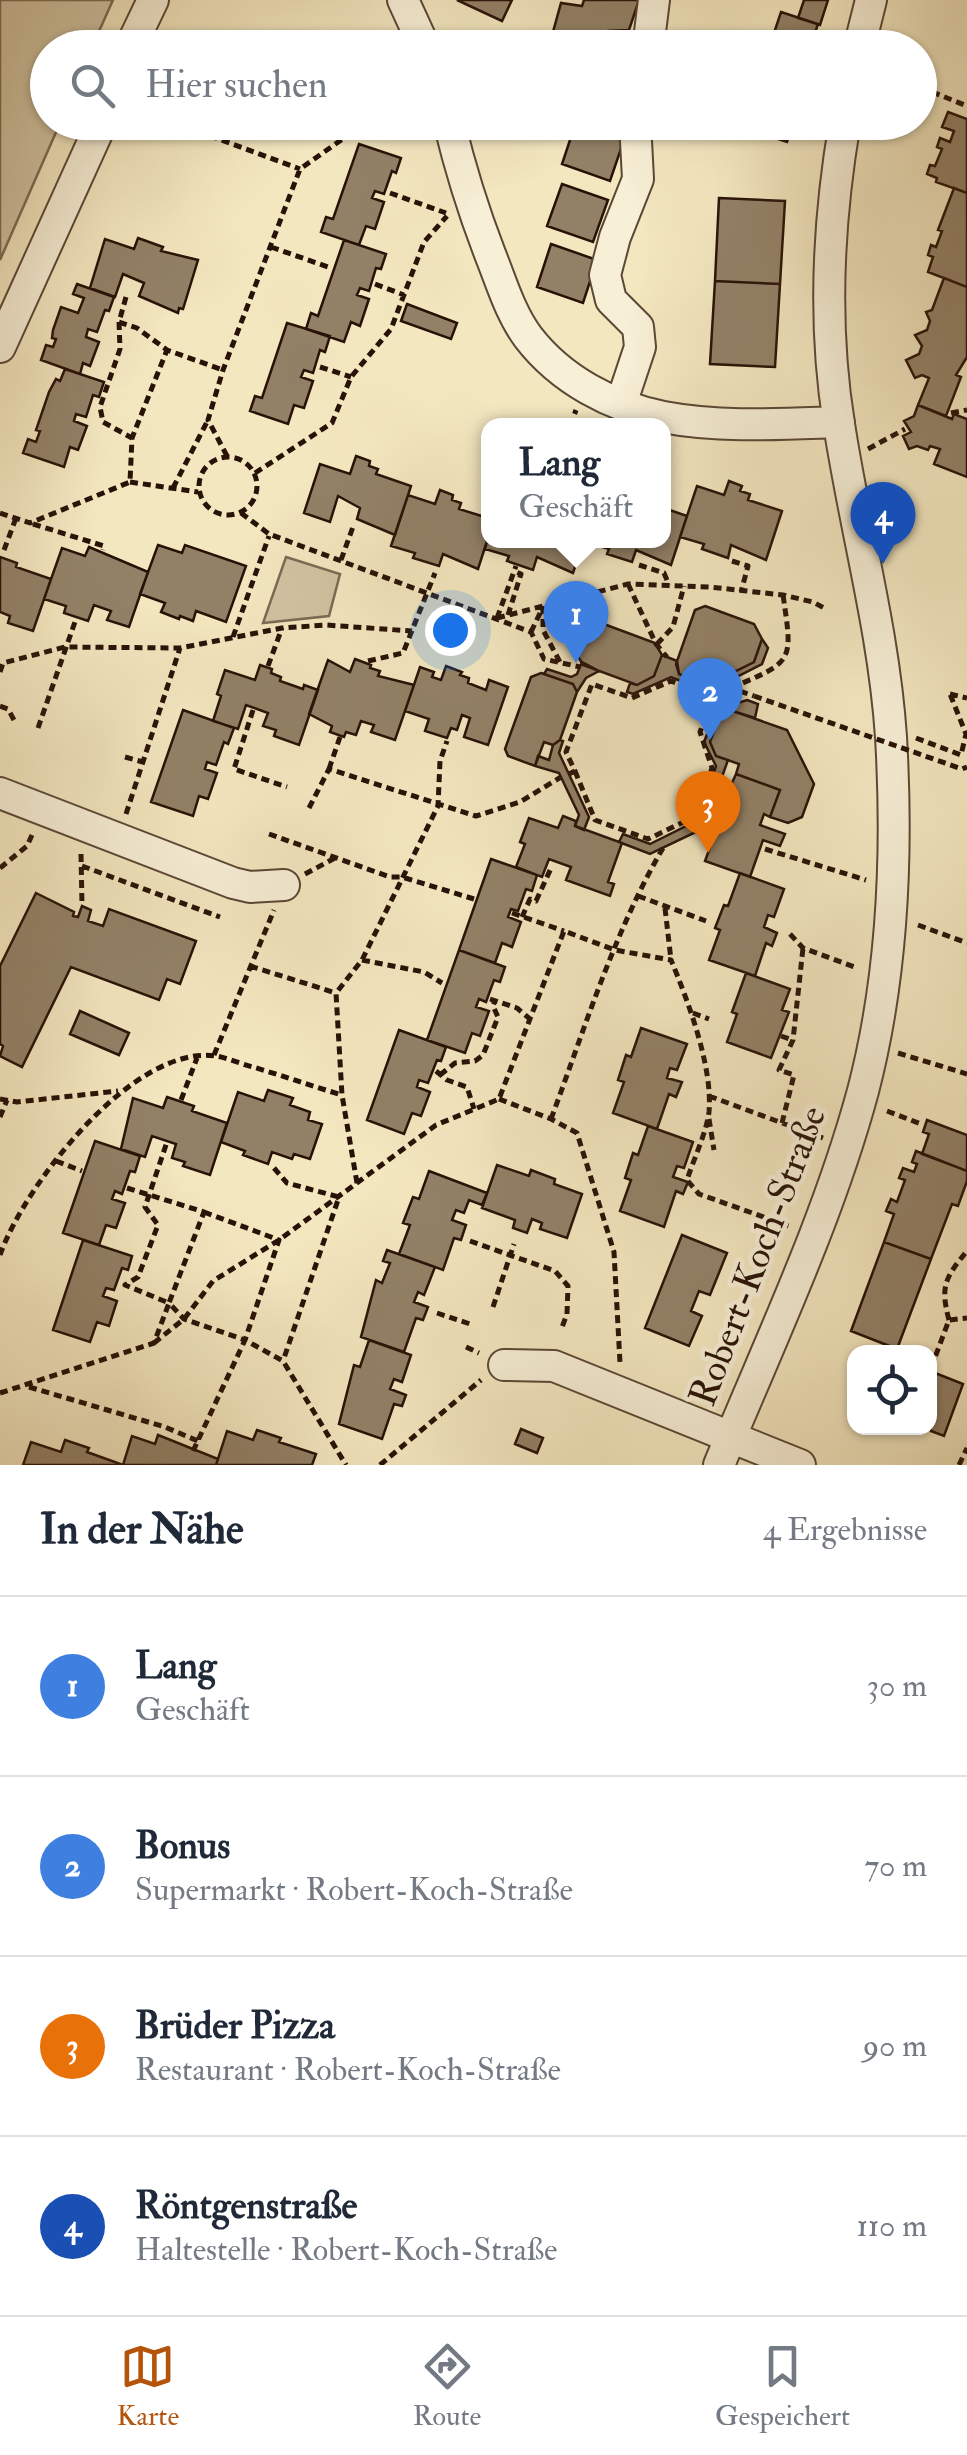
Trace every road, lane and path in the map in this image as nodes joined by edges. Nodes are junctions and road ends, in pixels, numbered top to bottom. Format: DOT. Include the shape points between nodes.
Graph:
graph roads {
  1 [pos="153,0"];
  2 [pos="403,0"];
  3 [pos="654,0"];
  4 [pos="872,0"];
  5 [pos="139,30"];
  6 [pos="417,30"];
  7 [pos="650,30"];
  8 [pos="864,30"];
  9 [pos="937,95"];
  10 [pos="967,106"];
  11 [pos="94,140"];
  12 [pos="218,140"];
  13 [pos="341,140"];
  14 [pos="451,140"];
  15 [pos="637,140"];
  16 [pos="841,140"];
  17 [pos="300,170"];
  18 [pos="390,192"];
  19 [pos="458,203"];
  20 [pos="272,246"];
  21 [pos="331,268"];
  22 [pos="375,284"];
  23 [pos="404,295"];
  24 [pos="126,297"];
  25 [pos="119,322"];
  26 [pos="0,346"];
  27 [pos="167,350"];
  28 [pos="320,367"];
  29 [pos="223,370"];
  30 [pos="351,377"];
  31 [pos="620,404"];
  32 [pos="967,410"];
  33 [pos="951,412"];
  34 [pos="208,420"];
  35 [pos="838,422"];
  36 [pos="905,429"];
  37 [pos="132,438"];
  38 [pos="227,456"];
  39 [pos="845,456"];
  40 [pos="254,472"];
  41 [pos="130,482"];
  42 [pos="174,488"];
  43 [pos="198,492"];
  44 [pos="0,513"];
  45 [pos="241,513"];
  46 [pos="16,518"];
  47 [pos="30,523"];
  48 [pos="354,524"];
  49 [pos="269,534"];
  50 [pos="4,550"];
  51 [pos="103,550"];
  52 [pos="341,560"];
  53 [pos="732,561"];
  54 [pos="640,564"];
  55 [pos="435,572"];
  56 [pos="628,584"];
  57 [pos="669,585"];
  58 [pos="684,586"];
  59 [pos="428,592"];
  60 [pos="741,592"];
  61 [pos="783,595"];
  62 [pos="543,606"];
  63 [pos="826,609"];
  64 [pos="508,615"];
  65 [pos="497,618"];
  66 [pos="76,619"];
  67 [pos="282,628"];
  68 [pos="412,631"];
  69 [pos="531,632"];
  70 [pos="234,636"];
  71 [pos="656,644"];
  72 [pos="65,647"];
  73 [pos="180,648"];
  74 [pos="668,657"];
  75 [pos="368,661"];
  76 [pos="2,662"];
  77 [pos="561,664"];
  78 [pos="268,666"];
  79 [pos="580,667"];
  80 [pos="0,672"];
  81 [pos="731,688"];
  82 [pos="713,697"];
  83 [pos="967,698"];
  84 [pos="0,706"];
  85 [pos="253,710"];
  86 [pos="14,720"];
  87 [pos="38,728"];
  88 [pos="966,734"];
  89 [pos="340,737"];
  90 [pos="916,738"];
  91 [pos="447,741"];
  92 [pos="125,757"];
  93 [pos="144,762"];
  94 [pos="967,766"];
  95 [pos="329,769"];
  96 [pos="561,777"];
  97 [pos="287,787"];
  98 [pos="0,793"];
  99 [pos="438,806"];
  100 [pos="309,808"];
  101 [pos="42,810"];
  102 [pos="81,826"];
  103 [pos="269,834"];
  104 [pos="117,840"];
  105 [pos="663,848"];
  106 [pos="765,849"];
  107 [pos="82,866"];
  108 [pos="552,866"];
  109 [pos="0,868"];
  110 [pos="402,877"];
  111 [pos="866,880"];
  112 [pos="284,886"];
  113 [pos="638,896"];
  114 [pos="474,899"];
  115 [pos="82,904"];
  116 [pos="664,906"];
  117 [pos="512,913"];
  118 [pos="220,917"];
  119 [pos="522,917"];
  120 [pos="706,921"];
  121 [pos="924,928"];
  122 [pos="564,931"];
  123 [pos="790,934"];
  124 [pos="967,943"];
  125 [pos="803,948"];
  126 [pos="615,950"];
  127 [pos="362,960"];
  128 [pos="671,960"];
  129 [pos="250,966"];
  130 [pos="860,970"];
  131 [pos="442,983"];
  132 [pos="336,993"];
  133 [pos="693,1013"];
  134 [pos="530,1018"];
  135 [pos="708,1018"];
  136 [pos="781,1036"];
  137 [pos="793,1040"];
  138 [pos="894,1051"];
  139 [pos="214,1056"];
  140 [pos="197,1058"];
  141 [pos="967,1074"];
  142 [pos="121,1090"];
  143 [pos="342,1094"];
  144 [pos="709,1096"];
  145 [pos="499,1099"];
  146 [pos="3,1100"];
  147 [pos="181,1100"];
  148 [pos="881,1108"];
  149 [pos="474,1110"];
  150 [pos="709,1116"];
  151 [pos="0,1117"];
  152 [pos="551,1119"];
  153 [pos="782,1123"];
  154 [pos="921,1124"];
  155 [pos="166,1142"];
  156 [pos="846,1147"];
  157 [pos="714,1150"];
  158 [pos="56,1161"];
  159 [pos="274,1168"];
  160 [pos="82,1171"];
  161 [pos="358,1182"];
  162 [pos="128,1188"];
  163 [pos="150,1196"];
  164 [pos="338,1197"];
  165 [pos="204,1212"];
  166 [pos="797,1229"];
  167 [pos="2,1239"];
  168 [pos="279,1240"];
  169 [pos="470,1242"];
  170 [pos="514,1244"];
  171 [pos="967,1251"];
  172 [pos="0,1255"];
  173 [pos="509,1255"];
  174 [pos="169,1303"];
  175 [pos="492,1307"];
  176 [pos="437,1313"];
  177 [pos="184,1318"];
  178 [pos="967,1318"];
  179 [pos="949,1320"];
  180 [pos="472,1325"];
  181 [pos="561,1330"];
  182 [pos="245,1340"];
  183 [pos="154,1342"];
  184 [pos="937,1352"];
  185 [pos="283,1362"];
  186 [pos="504,1365"];
  187 [pos="26,1386"];
  188 [pos="615,1390"];
  189 [pos="0,1393"];
  190 [pos="198,1441"];
  191 [pos="967,1448"];
  192 [pos="194,1451"];
  193 [pos="725,1451"];
  194 [pos="346,1465"];
  195 [pos="380,1465"];
  196 [pos="800,1465"];
  197 [pos="959,1465"];
  1 -- 5 [label="street"];
  2 -- 6 [label="street"];
  3 -- 7 [label="street"];
  4 -- 8 [label="street"];
  9 -- 10 [label="path"];
  11 -- 26 [label="street"];
  12 -- 17 [label="path"];
  13 -- 17 [label="path"];
  14 -- 19 [label="street"];
  15 -- 31 [label="street" via="638,179 605,275 611,300 638,327 640,346"];
  16 -- 35 [label="street, Robert-Koch-Straße" via="830,264"];
  17 -- 20 [label="path"];
  18 -- 19 [label="path"];
  19 -- 23 [label="path" via="424,242"];
  19 -- 31 [label="street" via="526,335 554,366"];
  20 -- 21 [label="path"];
  20 -- 29 [label="path"];
  22 -- 23 [label="path"];
  23 -- 30 [label="path" via="392,329"];
  24 -- 25 [label="path"];
  25 -- 27 [label="path"];
  25 -- 37 [label="path" via="120,349 100,406 103,422"];
  27 -- 29 [label="path"];
  27 -- 37 [label="path"];
  28 -- 30 [label="path"];
  29 -- 34 [label="path"];
  30 -- 40 [label="path" via="332,424"];
  31 -- 35 [label="street" via="703,422"];
  32 -- 33 [label="path"];
  34 -- 38 [label="path"];
  34 -- 42 [label="path"];
  35 -- 39 [label="street, Robert-Koch-Straße"];
  36 -- 39 [label="path"];
  37 -- 41 [label="path"];
  38 -- 40 [label="path" via="242,459"];
  38 -- 43 [label="path" via="209,462"];
  39 -- 156 [label="street, Robert-Koch-Straße" via="889,719 894,838 885,976"];
  40 -- 45 [label="path" via="255,499"];
  41 -- 42 [label="path"];
  41 -- 47 [label="path"];
  42 -- 43 [label="path"];
  43 -- 45 [label="path" via="224,516"];
  44 -- 46 [label="path"];
  45 -- 49 [label="path"];
  46 -- 47 [label="path"];
  46 -- 50 [label="path"];
  47 -- 51 [label="path"];
  48 -- 52 [label="path"];
  49 -- 52 [label="path"];
  49 -- 70 [label="path"];
  52 -- 59 [label="path"];
  53 -- 60 [label="path" via="748,566"];
  54 -- 57 [label="path" via="664,574"];
  55 -- 59 [label="path"];
  56 -- 57 [label="path"];
  56 -- 62 [label="path"];
  56 -- 71 [label="path"];
  57 -- 58 [label="path"];
  58 -- 60 [label="path"];
  58 -- 71 [label="path" via="673,627"];
  59 -- 65 [label="path"];
  59 -- 68 [label="path"];
  60 -- 61 [label="path"];
  61 -- 63 [label="path"];
  61 -- 81 [label="path" via="790,644 778,668"];
  62 -- 64 [label="path"];
  62 -- 69 [label="path"];
  62 -- 77 [label="path" via="543,630"];
  64 -- 65 [label="path"];
  64 -- 65 [label="path" via="521,574 515,569"];
  65 -- 69 [label="path"];
  66 -- 72 [label="path"];
  67 -- 68 [label="path"];
  67 -- 70 [label="path"];
  67 -- 78 [label="path"];
  68 -- 75 [label="path" via="403,652"];
  69 -- 77 [label="path" via="544,659"];
  70 -- 73 [label="path"];
  71 -- 74 [label="path"];
  72 -- 73 [label="path"];
  72 -- 76 [label="path"];
  72 -- 87 [label="path"];
  73 -- 93 [label="path"];
  76 -- 80 [label="path"];
  77 -- 79 [label="path"];
  81 -- 82 [label="path"];
  81 -- 94 [label="path, bridge"];
  82 -- 82 [label="path" via="700,732 712,768 696,816 648,839 594,820 566,752 589,681 632,698 671,679"];
  83 -- 88 [label="path" via="950,694"];
  84 -- 86 [label="path"];
  85 -- 97 [label="path" via="234,768"];
  88 -- 90 [label="path" via="961,755"];
  89 -- 95 [label="path"];
  91 -- 99 [label="path"];
  92 -- 93 [label="path"];
  93 -- 104 [label="path"];
  95 -- 99 [label="path"];
  95 -- 100 [label="path"];
  96 -- 99 [label="path" via="520,802 476,816"];
  98 -- 101 [label="street"];
  99 -- 110 [label="path"];
  101 -- 102 [label="street"];
  101 -- 109 [label="path" via="27,846"];
  102 -- 104 [label="street"];
  102 -- 107 [label="path"];
  103 -- 110 [label="path"];
  104 -- 112 [label="street" via="233,883"];
  105 -- 113 [label="path"];
  106 -- 111 [label="path"];
  107 -- 115 [label="path"];
  107 -- 118 [label="path"];
  108 -- 119 [label="path"];
  110 -- 114 [label="path"];
  110 -- 127 [label="path"];
  112 -- 129 [label="path"];
  113 -- 116 [label="path"];
  113 -- 126 [label="path"];
  116 -- 120 [label="path"];
  116 -- 128 [label="path"];
  117 -- 119 [label="path"];
  119 -- 122 [label="path"];
  121 -- 124 [label="path"];
  122 -- 126 [label="path"];
  122 -- 134 [label="path"];
  123 -- 125 [label="path"];
  125 -- 130 [label="path"];
  125 -- 137 [label="path"];
  126 -- 128 [label="path"];
  126 -- 152 [label="path"];
  127 -- 131 [label="path" via="424,972"];
  127 -- 132 [label="path"];
  128 -- 133 [label="path"];
  129 -- 132 [label="path"];
  129 -- 139 [label="path"];
  132 -- 143 [label="path"];
  133 -- 135 [label="path"];
  133 -- 144 [label="path"];
  134 -- 145 [label="path"];
  134 -- 149 [label="path" via="493,999 498,1017 483,1055 438,1073 467,1087"];
  136 -- 137 [label="path"];
  137 -- 153 [label="path" via="779,1070 794,1075"];
  138 -- 141 [label="path"];
  139 -- 140 [label="path"];
  139 -- 143 [label="path"];
  140 -- 142 [label="path" via="167,1062"];
  140 -- 147 [label="path"];
  142 -- 146 [label="path"];
  142 -- 158 [label="path"];
  143 -- 161 [label="path"];
  144 -- 150 [label="path"];
  144 -- 153 [label="path"];
  145 -- 149 [label="path"];
  145 -- 152 [label="path"];
  146 -- 151 [label="path"];
  148 -- 154 [label="path"];
  149 -- 161 [label="path" via="436,1125"];
  150 -- 157 [label="path"];
  150 -- 166 [label="path" via="687,1180 700,1194"];
  152 -- 188 [label="path" via="577,1133 614,1252 620,1363"];
  153 -- 156 [label="path"];
  155 -- 163 [label="path"];
  156 -- 193 [label="street, Robert-Koch-Straße" via="815,1240"];
  158 -- 160 [label="path"];
  158 -- 167 [label="path"];
  159 -- 164 [label="path" via="287,1183"];
  161 -- 164 [label="path"];
  162 -- 163 [label="path"];
  163 -- 165 [label="path"];
  163 -- 174 [label="path" via="145,1207 158,1225 138,1277 124,1285"];
  164 -- 168 [label="path"];
  164 -- 185 [label="path"];
  165 -- 168 [label="path"];
  165 -- 174 [label="path"];
  167 -- 172 [label="path"];
  168 -- 177 [label="path" via="213,1281"];
  168 -- 182 [label="path"];
  169 -- 173 [label="path"];
  170 -- 173 [label="path"];
  171 -- 179 [label="path" via="942,1294"];
  173 -- 175 [label="path"];
  173 -- 181 [label="path" via="555,1271 568,1286"];
  174 -- 177 [label="path"];
  174 -- 183 [label="path"];
  176 -- 180 [label="path"];
  177 -- 182 [label="path"];
  177 -- 183 [label="path"];
  178 -- 179 [label="path"];
  179 -- 184 [label="path"];
  182 -- 185 [label="path"];
  182 -- 190 [label="path"];
  183 -- 187 [label="path"];
  185 -- 194 [label="path"];
  186 -- 188 [label="street" via="554,1366"];
  186 -- 195 [label="path"];
  187 -- 189 [label="path"];
  187 -- 190 [label="path"];
  188 -- 193 [label="street"];
  190 -- 192 [label="path"];
  191 -- 197 [label="path"];
  193 -- 196 [label="street"];
}
